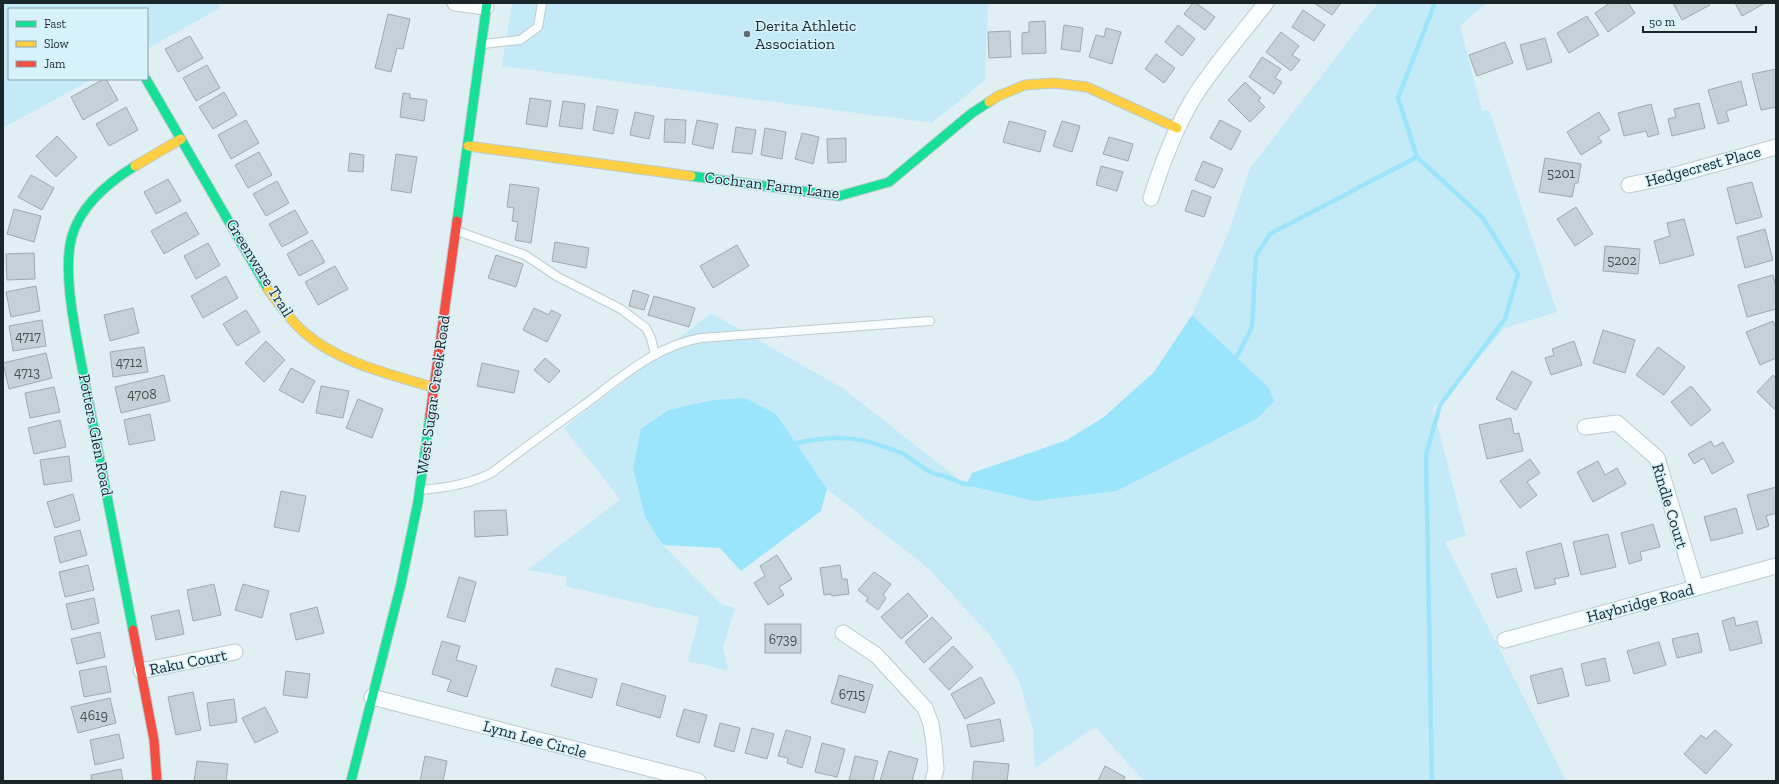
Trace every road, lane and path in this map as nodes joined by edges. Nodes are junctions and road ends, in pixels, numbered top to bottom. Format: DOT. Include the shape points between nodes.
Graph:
graph roads {
  1 [pos="455,3"];
  2 [pos="542,3"];
  3 [pos="1266,3"];
  4 [pos="486,5"];
  5 [pos="481,45"];
  6 [pos="147,80"];
  7 [pos="1177,128"];
  8 [pos="181,139"];
  9 [pos="468,146"];
  10 [pos="1776,147"];
  11 [pos="1629,186"];
  12 [pos="1152,198"];
  13 [pos="456,231"];
  14 [pos="930,321"];
  15 [pos="655,355"];
  16 [pos="435,388"];
  17 [pos="1585,427"];
  18 [pos="420,490"];
  19 [pos="1776,566"];
  20 [pos="1696,588"];
  21 [pos="842,633"];
  22 [pos="1505,640"];
  23 [pos="235,652"];
  24 [pos="141,671"];
  25 [pos="372,697"];
  26 [pos="157,781"];
  27 [pos="351,781"];
  28 [pos="698,781"];
  29 [pos="933,781"];
  1 -- 4 [label="street"];
  2 -- 5 [label="lane" via="538,27 520,40"];
  3 -- 7 [label="street" via="1195,96"];
  4 -- 5 [label="street, West Sugar Creek Road"];
  5 -- 9 [label="street, West Sugar Creek Road"];
  6 -- 8 [label="street, Greenware Trail"];
  7 -- 9 [label="street, Cochran Farm Lane" via="1087,87 1054,83 1025,85 998,96 972,113 889,182 839,196"];
  7 -- 12 [label="street" via="1158,175"];
  8 -- 16 [label="street, Greenware Trail" via="281,307 297,326 319,344 345,357"];
  8 -- 24 [label="street, Potters Glen Road" via="121,175 100,192 82,214 72,235 69,259 68,280 83,372"];
  9 -- 13 [label="street, West Sugar Creek Road"];
  10 -- 11 [label="street, Hedgecrest Place"];
  13 -- 15 [label="lane" via="525,255 558,277 621,309 646,328"];
  13 -- 16 [label="street, West Sugar Creek Road"];
  14 -- 15 [label="lane" via="701,338 685,341"];
  15 -- 18 [label="lane" via="622,375 483,478 444,488"];
  16 -- 18 [label="street, West Sugar Creek Road"];
  17 -- 20 [label="street, Rindle Court" via="1616,423 1657,458"];
  18 -- 25 [label="street, West Sugar Creek Road" via="401,584"];
  19 -- 20 [label="street, Haybridge Road"];
  20 -- 22 [label="street, Haybridge Road"];
  21 -- 29 [label="street" via="876,655 925,708 934,744 936,769"];
  23 -- 24 [label="street, Raku Court"];
  24 -- 26 [label="street, Potters Glen Road" via="154,740"];
  25 -- 27 [label="street, West Sugar Creek Road"];
  25 -- 28 [label="street, Lynn Lee Circle"];
}
